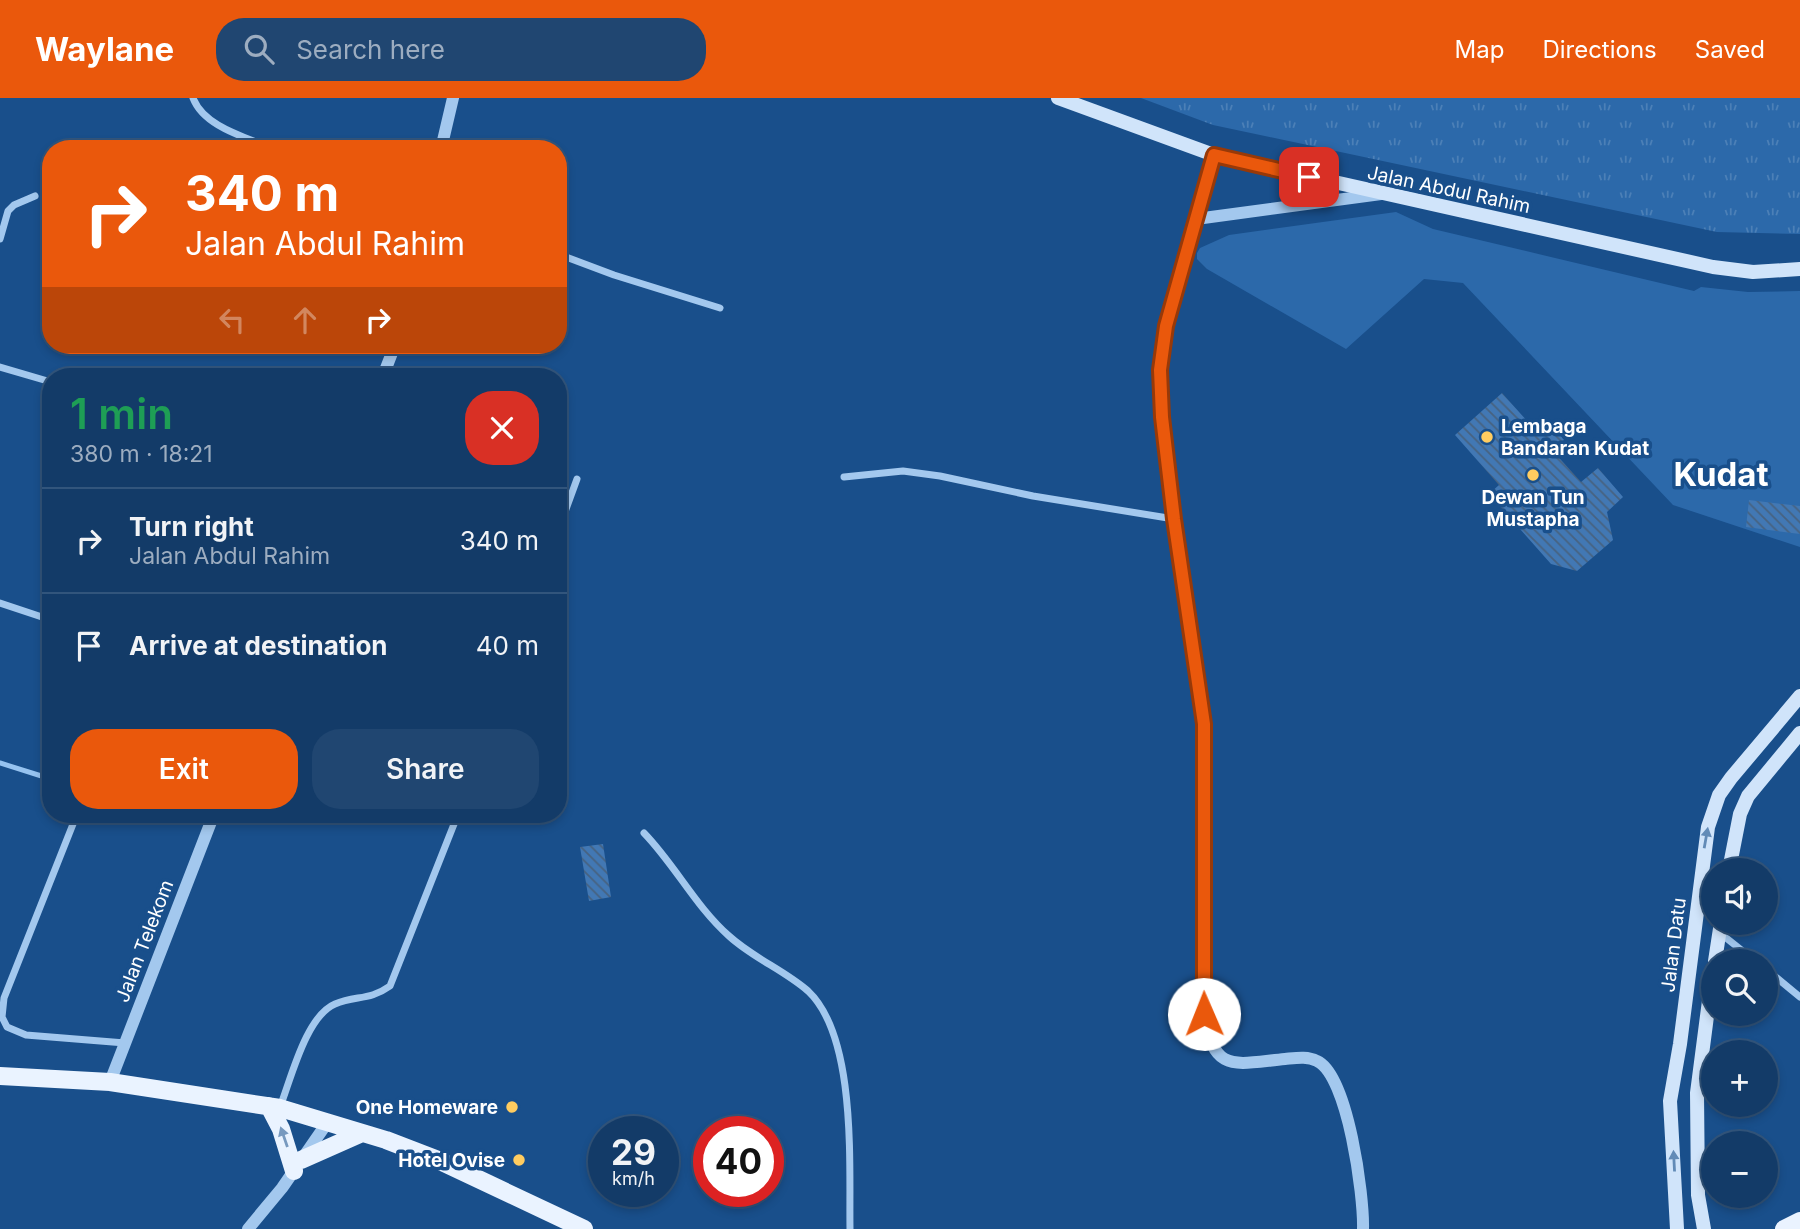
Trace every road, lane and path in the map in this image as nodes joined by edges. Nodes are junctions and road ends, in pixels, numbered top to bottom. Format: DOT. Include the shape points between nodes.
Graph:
graph roads {
  1 [pos="193,98"];
  2 [pos="453,98"];
  3 [pos="1058,98"];
  4 [pos="253,140"];
  5 [pos="443,140"];
  6 [pos="1214,155"];
  7 [pos="1381,194"];
  8 [pos="35,196"];
  9 [pos="1196,219"];
  10 [pos="0,239"];
  11 [pos="567,257"];
  12 [pos="1800,269"];
  13 [pos="720,308"];
  14 [pos="0,367"];
  15 [pos="42,379"];
  16 [pos="844,477"];
  17 [pos="577,479"];
  18 [pos="567,506"];
  19 [pos="1174,519"];
  20 [pos="0,603"];
  21 [pos="42,617"];
  22 [pos="1800,696"];
  23 [pos="1800,733"];
  24 [pos="73,823"];
  25 [pos="210,823"];
  26 [pos="454,823"];
  27 [pos="644,833"];
  28 [pos="1731,858"];
  29 [pos="1728,935"];
  30 [pos="1743,949"];
  31 [pos="1778,979"];
  32 [pos="1800,997"];
  33 [pos="1685,1011"];
  34 [pos="1701,1013"];
  35 [pos="1705,1026"];
  36 [pos="125,1042"];
  37 [pos="0,1076"];
  38 [pos="110,1082"];
  39 [pos="275,1107"];
  40 [pos="327,1123"];
  41 [pos="362,1133"];
  42 [pos="298,1165"];
  43 [pos="1800,1221"];
  44 [pos="248,1229"];
  45 [pos="584,1229"];
  46 [pos="850,1229"];
  47 [pos="1363,1229"];
  48 [pos="1677,1229"];
  49 [pos="1704,1229"];
  50 [pos="1784,1229"];
  1 -- 4 [label="street" via="197,108 214,122"];
  2 -- 5 [label="street"];
  3 -- 6 [label="main road, Jalan Abdul Rahim"];
  6 -- 7 [label="main road, Jalan Abdul Rahim"];
  6 -- 9 [label="street"];
  7 -- 9 [label="street"];
  7 -- 12 [label="main road, Jalan Abdul Rahim" via="1713,267 1753,272"];
  8 -- 10 [label="street" via="8,211"];
  9 -- 19 [label="street" via="1166,326 1160,370"];
  11 -- 13 [label="street"];
  14 -- 15 [label="street"];
  16 -- 19 [label="street" via="903,471"];
  17 -- 18 [label="street"];
  19 -- 47 [label="street" via="1204,724 1203,988 1210,1043 1226,1061 1305,1058 1331,1073 1357,1163"];
  20 -- 21 [label="street"];
  33 -- 22 [label="main road, Jalan Datu, one-way" via="1702,862 1713,809 1731,778"];
  23 -- 28 [label="main road" via="1748,796"];
  24 -- 36 [label="street" via="5,998 2,1017 7,1027 26,1035"];
  25 -- 36 [label="street, Jalan Telekom"];
  26 -- 39 [label="street" via="390,986 373,997 343,1001 323,1011"];
  27 -- 46 [label="street" via="720,928 810,993 824,1014 843,1066 849,1113"];
  29 -- 30 [label="street"];
  31 -- 32 [label="street"];
  33 -- 34 [label="main road"];
  48 -- 33 [label="main road, Jalan Datu, one-way" via="1670,1101"];
  35 -- 49 [label="main road" via="1697,1093 1698,1195"];
  36 -- 38 [label="street, Jalan Telekom"];
  37 -- 38 [label="main road"];
  38 -- 39 [label="main road"];
  39 -- 40 [label="main road"];
  42 -- 39 [label="main road, one-way"];
  40 -- 41 [label="main road"];
  40 -- 42 [label="street"];
  41 -- 42 [label="main road"];
  41 -- 45 [label="main road" via="438,1160"];
  42 -- 44 [label="street"];
  43 -- 50 [label="main road"];
}
